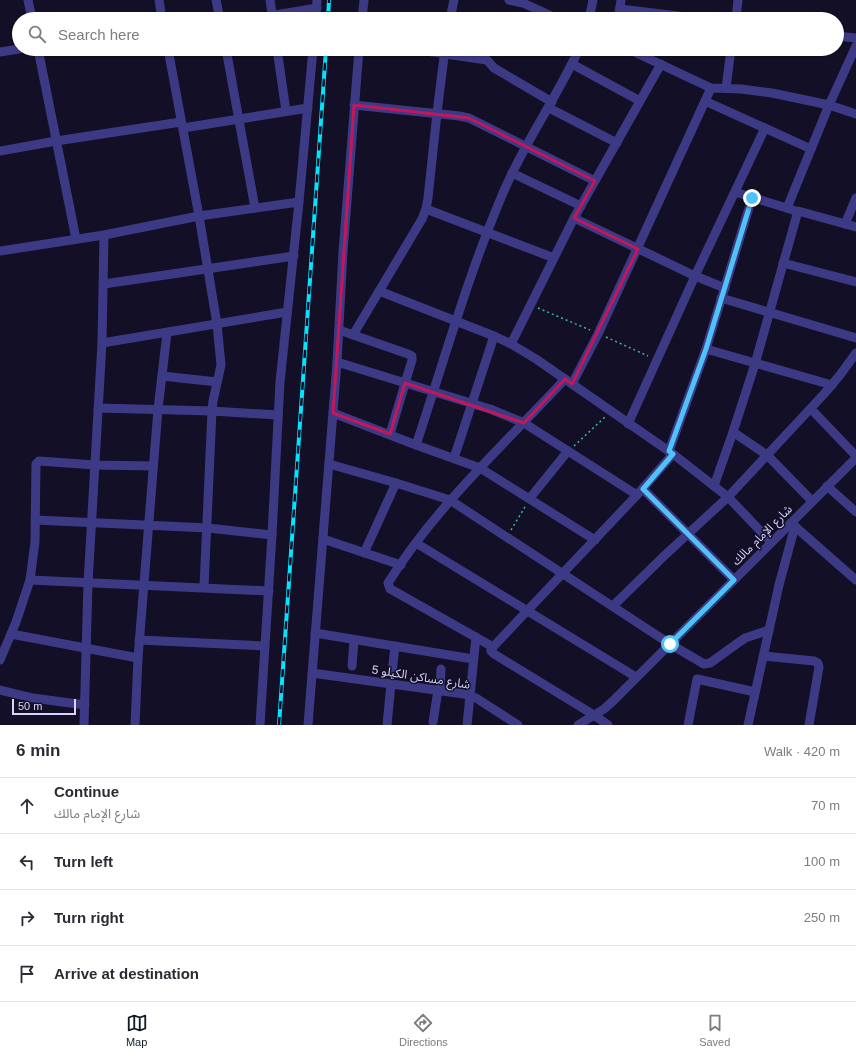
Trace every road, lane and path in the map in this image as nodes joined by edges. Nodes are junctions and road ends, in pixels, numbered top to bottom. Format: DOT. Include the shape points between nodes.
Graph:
graph roads {
  1 [pos="28,0"];
  2 [pos="158,0"];
  3 [pos="216,0"];
  4 [pos="270,0"];
  5 [pos="364,0"];
  6 [pos="454,0"];
  7 [pos="509,0"];
  8 [pos="593,0"];
  9 [pos="738,0"];
  10 [pos="317,4"];
  11 [pos="621,4"];
  12 [pos="31,12"];
  13 [pos="161,12"];
  14 [pos="219,12"];
  15 [pos="272,12"];
  16 [pos="290,12"];
  17 [pos="363,12"];
  18 [pos="451,12"];
  19 [pos="542,12"];
  20 [pos="590,12"];
  21 [pos="665,12"];
  22 [pos="737,12"];
  23 [pos="844,37"];
  24 [pos="856,38"];
  25 [pos="856,46"];
  26 [pos="12,50"];
  27 [pos="0,52"];
  28 [pos="39,56"];
  29 [pos="169,56"];
  30 [pos="227,56"];
  31 [pos="278,56"];
  32 [pos="312,56"];
  33 [pos="359,56"];
  34 [pos="444,56"];
  35 [pos="468,56"];
  36 [pos="575,56"];
  37 [pos="643,56"];
  38 [pos="730,56"];
  39 [pos="572,64"];
  40 [pos="661,64"];
  41 [pos="711,88"];
  42 [pos="726,88"];
  43 [pos="640,101"];
  44 [pos="705,101"];
  45 [pos="354,105"];
  46 [pos="550,105"];
  47 [pos="829,105"];
  48 [pos="308,108"];
  49 [pos="286,111"];
  50 [pos="437,113"];
  51 [pos="856,114"];
  52 [pos="239,119"];
  53 [pos="182,125"];
  54 [pos="765,128"];
  55 [pos="56,141"];
  56 [pos="617,143"];
  57 [pos="526,148"];
  58 [pos="811,149"];
  59 [pos="0,151"];
  60 [pos="512,173"];
  61 [pos="595,181"];
  62 [pos="735,192"];
  63 [pos="752,198"];
  64 [pos="856,198"];
  65 [pos="299,202"];
  66 [pos="581,206"];
  67 [pos="255,208"];
  68 [pos="787,208"];
  69 [pos="426,209"];
  70 [pos="798,211"];
  71 [pos="199,216"];
  72 [pos="574,218"];
  73 [pos="845,224"];
  74 [pos="856,227"];
  75 [pos="487,232"];
  76 [pos="104,235"];
  77 [pos="76,239"];
  78 [pos="638,249"];
  79 [pos="0,251"];
  80 [pos="294,256"];
  81 [pos="554,258"];
  82 [pos="783,263"];
  83 [pos="208,268"];
  84 [pos="695,276"];
  85 [pos="856,282"];
  86 [pos="104,284"];
  87 [pos="724,288"];
  88 [pos="379,291"];
  89 [pos="721,298"];
  90 [pos="287,312"];
  91 [pos="769,313"];
  92 [pos="456,321"];
  93 [pos="217,324"];
  94 [pos="339,330"];
  95 [pos="167,332"];
  96 [pos="353,335"];
  97 [pos="494,336"];
  98 [pos="856,338"];
  99 [pos="102,343"];
  100 [pos="511,344"];
  101 [pos="706,349"];
  102 [pos="855,357"];
  103 [pos="337,362"];
  104 [pos="755,364"];
  105 [pos="162,376"];
  106 [pos="568,381"];
  107 [pos="217,382"];
  108 [pos="405,383"];
  109 [pos="832,385"];
  110 [pos="434,392"];
  111 [pos="472,403"];
  112 [pos="98,408"];
  113 [pos="158,409"];
  114 [pos="811,409"];
  115 [pos="212,411"];
  116 [pos="610,411"];
  117 [pos="333,413"];
  118 [pos="278,415"];
  119 [pos="524,423"];
  120 [pos="628,424"];
  121 [pos="733,432"];
  122 [pos="390,434"];
  123 [pos="416,445"];
  124 [pos="568,451"];
  125 [pos="671,452"];
  126 [pos="767,455"];
  127 [pos="856,457"];
  128 [pos="454,458"];
  129 [pos="329,464"];
  130 [pos="95,465"];
  131 [pos="153,466"];
  132 [pos="480,468"];
  133 [pos="396,483"];
  134 [pos="714,486"];
  135 [pos="827,486"];
  136 [pos="640,492"];
  137 [pos="728,497"];
  138 [pos="530,498"];
  139 [pos="450,500"];
  140 [pos="812,501"];
  141 [pos="856,512"];
  142 [pos="36,520"];
  143 [pos="92,523"];
  144 [pos="793,524"];
  145 [pos="148,526"];
  146 [pos="208,528"];
  147 [pos="689,534"];
  148 [pos="272,535"];
  149 [pos="506,538"];
  150 [pos="323,540"];
  151 [pos="595,540"];
  152 [pos="771,542"];
  153 [pos="416,543"];
  154 [pos="364,552"];
  155 [pos="401,565"];
  156 [pos="563,574"];
  157 [pos="30,580"];
  158 [pos="734,580"];
  159 [pos="856,580"];
  160 [pos="88,583"];
  161 [pos="144,584"];
  162 [pos="204,587"];
  163 [pos="269,591"];
  164 [pos="613,606"];
  165 [pos="528,611"];
  166 [pos="770,630"];
  167 [pos="315,633"];
  168 [pos="11,634"];
  169 [pos="476,637"];
  170 [pos="139,640"];
  171 [pos="354,640"];
  172 [pos="670,644"];
  173 [pos="265,646"];
  174 [pos="395,646"];
  175 [pos="493,647"];
  176 [pos="86,648"];
  177 [pos="764,656"];
  178 [pos="138,658"];
  179 [pos="473,659"];
  180 [pos="0,660"];
  181 [pos="352,666"];
  182 [pos="441,669"];
  183 [pos="392,672"];
  184 [pos="312,673"];
  185 [pos="636,677"];
  186 [pos="391,684"];
  187 [pos="0,690"];
  188 [pos="439,690"];
  189 [pos="755,692"];
  190 [pos="470,695"];
  191 [pos="84,705"];
  192 [pos="594,715"];
  193 [pos="433,722"];
  194 [pos="84,725"];
  195 [pos="135,725"];
  196 [pos="260,725"];
  197 [pos="308,725"];
  198 [pos="387,725"];
  199 [pos="467,725"];
  200 [pos="518,725"];
  201 [pos="578,725"];
  202 [pos="608,725"];
  203 [pos="688,725"];
  204 [pos="748,725"];
  205 [pos="809,725"];
  1 -- 12 [label="street"];
  2 -- 13 [label="street"];
  3 -- 14 [label="street"];
  4 -- 15 [label="street"];
  5 -- 17 [label="street"];
  6 -- 18 [label="street"];
  7 -- 19 [label="street"];
  8 -- 20 [label="street"];
  9 -- 22 [label="street"];
  10 -- 16 [label="street"];
  11 -- 21 [label="street"];
  23 -- 24 [label="street"];
  25 -- 47 [label="street"];
  26 -- 27 [label="street"];
  28 -- 55 [label="street"];
  29 -- 53 [label="street"];
  30 -- 52 [label="street"];
  31 -- 49 [label="street"];
  32 -- 48 [label="street"];
  33 -- 45 [label="street"];
  34 -- 50 [label="street"];
  35 -- 46 [label="street" via="487,60 494,68"];
  36 -- 39 [label="street"];
  37 -- 40 [label="street"];
  38 -- 42 [label="street"];
  39 -- 43 [label="street"];
  39 -- 46 [label="street"];
  40 -- 41 [label="street"];
  40 -- 43 [label="street"];
  41 -- 42 [label="street"];
  41 -- 44 [label="street"];
  42 -- 47 [label="street" via="772,92"];
  43 -- 56 [label="street"];
  44 -- 54 [label="street"];
  44 -- 78 [label="street"];
  45 -- 50 [label="street"];
  45 -- 94 [label="street"];
  46 -- 56 [label="street"];
  46 -- 57 [label="street"];
  47 -- 51 [label="street"];
  47 -- 58 [label="street"];
  48 -- 49 [label="street"];
  48 -- 65 [label="street"];
  49 -- 52 [label="street"];
  50 -- 57 [label="street" via="469,118"];
  50 -- 69 [label="street"];
  52 -- 53 [label="street"];
  52 -- 67 [label="street"];
  53 -- 55 [label="street"];
  53 -- 71 [label="street"];
  54 -- 58 [label="street"];
  54 -- 62 [label="street"];
  55 -- 59 [label="street"];
  55 -- 77 [label="street"];
  56 -- 61 [label="street"];
  57 -- 60 [label="street"];
  57 -- 61 [label="street"];
  58 -- 68 [label="street"];
  60 -- 66 [label="street"];
  60 -- 75 [label="street"];
  61 -- 66 [label="street"];
  62 -- 63 [label="street"];
  62 -- 84 [label="street"];
  63 -- 68 [label="street"];
  63 -- 87 [label="street"];
  64 -- 73 [label="street"];
  65 -- 67 [label="street"];
  65 -- 80 [label="street"];
  66 -- 72 [label="street"];
  67 -- 71 [label="street"];
  68 -- 70 [label="street"];
  69 -- 75 [label="street"];
  69 -- 88 [label="street"];
  70 -- 73 [label="street"];
  70 -- 82 [label="street"];
  71 -- 76 [label="street"];
  71 -- 83 [label="street"];
  72 -- 78 [label="street"];
  72 -- 81 [label="street"];
  73 -- 74 [label="street"];
  75 -- 81 [label="street"];
  75 -- 92 [label="street"];
  76 -- 77 [label="street"];
  76 -- 86 [label="street"];
  77 -- 79 [label="street"];
  78 -- 84 [label="street"];
  78 -- 106 [label="street" via="598,334"];
  80 -- 83 [label="street"];
  80 -- 90 [label="street"];
  81 -- 100 [label="street"];
  82 -- 85 [label="street"];
  82 -- 91 [label="street"];
  83 -- 86 [label="street"];
  83 -- 93 [label="street"];
  84 -- 87 [label="street"];
  84 -- 120 [label="street"];
  86 -- 99 [label="street"];
  87 -- 89 [label="street"];
  88 -- 92 [label="street"];
  88 -- 96 [label="street"];
  89 -- 91 [label="street"];
  89 -- 101 [label="street"];
  90 -- 93 [label="street"];
  90 -- 118 [label="street"];
  91 -- 98 [label="street"];
  91 -- 104 [label="street"];
  92 -- 97 [label="street"];
  92 -- 110 [label="street"];
  93 -- 95 [label="street"];
  93 -- 107 [label="street" via="221,365"];
  94 -- 96 [label="street"];
  94 -- 103 [label="street"];
  95 -- 99 [label="street"];
  95 -- 105 [label="street"];
  96 -- 108 [label="street" via="410,355 412,360"];
  97 -- 100 [label="street"];
  97 -- 111 [label="street"];
  99 -- 112 [label="street"];
  100 -- 106 [label="street"];
  101 -- 104 [label="street"];
  101 -- 125 [label="street"];
  102 -- 109 [label="street"];
  103 -- 108 [label="street"];
  103 -- 117 [label="street"];
  104 -- 109 [label="street"];
  104 -- 121 [label="street"];
  105 -- 107 [label="street"];
  105 -- 113 [label="street"];
  106 -- 116 [label="street"];
  106 -- 119 [label="street"];
  107 -- 115 [label="street"];
  108 -- 110 [label="street"];
  108 -- 122 [label="street"];
  109 -- 114 [label="street"];
  110 -- 111 [label="street"];
  110 -- 123 [label="street"];
  111 -- 119 [label="street"];
  111 -- 128 [label="street"];
  112 -- 113 [label="street"];
  112 -- 130 [label="street"];
  113 -- 115 [label="street"];
  113 -- 131 [label="street"];
  114 -- 126 [label="street"];
  114 -- 127 [label="street"];
  115 -- 118 [label="street"];
  115 -- 146 [label="street"];
  116 -- 120 [label="street"];
  116 -- 124 [label="path"];
  117 -- 122 [label="street"];
  117 -- 129 [label="street"];
  118 -- 148 [label="street"];
  119 -- 124 [label="street"];
  119 -- 132 [label="street"];
  120 -- 125 [label="street"];
  121 -- 126 [label="street"];
  121 -- 134 [label="street"];
  122 -- 123 [label="street"];
  123 -- 128 [label="street"];
  124 -- 136 [label="street"];
  124 -- 138 [label="street"];
  125 -- 134 [label="street"];
  125 -- 136 [label="street"];
  126 -- 137 [label="street"];
  126 -- 140 [label="street"];
  127 -- 135 [label="street, شارع الإمام مالك"];
  128 -- 132 [label="street"];
  129 -- 133 [label="street"];
  129 -- 150 [label="street"];
  130 -- 131 [label="street"];
  130 -- 142 [label="street" via="37,462"];
  130 -- 143 [label="street"];
  131 -- 145 [label="street"];
  132 -- 138 [label="street"];
  132 -- 139 [label="street"];
  133 -- 139 [label="street"];
  133 -- 154 [label="street"];
  134 -- 137 [label="street"];
  135 -- 140 [label="street, شارع الإمام مالك"];
  135 -- 141 [label="street"];
  136 -- 147 [label="street"];
  136 -- 151 [label="street"];
  137 -- 147 [label="street"];
  137 -- 152 [label="street"];
  138 -- 149 [label="path"];
  138 -- 151 [label="street"];
  139 -- 149 [label="street"];
  139 -- 153 [label="street"];
  140 -- 144 [label="street, شارع الإمام مالك"];
  142 -- 143 [label="street"];
  142 -- 157 [label="street"];
  143 -- 145 [label="street"];
  143 -- 160 [label="street"];
  144 -- 152 [label="street, شارع الإمام مالك"];
  144 -- 159 [label="street"];
  144 -- 166 [label="street"];
  145 -- 146 [label="street"];
  145 -- 161 [label="street"];
  146 -- 148 [label="street"];
  146 -- 162 [label="street"];
  147 -- 158 [label="street"];
  147 -- 164 [label="street"];
  148 -- 163 [label="street"];
  149 -- 156 [label="street"];
  150 -- 154 [label="street"];
  150 -- 167 [label="street"];
  151 -- 156 [label="street"];
  152 -- 158 [label="street, شارع الإمام مالك"];
  153 -- 155 [label="street"];
  153 -- 165 [label="street"];
  154 -- 155 [label="street"];
  155 -- 169 [label="street" via="388,583 390,589"];
  156 -- 164 [label="street"];
  156 -- 165 [label="street"];
  157 -- 160 [label="street"];
  157 -- 168 [label="street"];
  158 -- 172 [label="street, شارع الإمام مالك"];
  160 -- 161 [label="street"];
  160 -- 176 [label="street"];
  161 -- 162 [label="street"];
  161 -- 170 [label="street"];
  162 -- 163 [label="street"];
  163 -- 173 [label="street"];
  164 -- 172 [label="street"];
  165 -- 175 [label="street"];
  165 -- 185 [label="street"];
  166 -- 172 [label="street" via="745,638 707,664"];
  166 -- 177 [label="street"];
  167 -- 171 [label="street"];
  167 -- 184 [label="street"];
  168 -- 176 [label="street"];
  168 -- 180 [label="street"];
  169 -- 175 [label="street"];
  169 -- 179 [label="street"];
  170 -- 173 [label="street"];
  170 -- 178 [label="street"];
  171 -- 174 [label="street"];
  171 -- 181 [label="street"];
  172 -- 185 [label="street, شارع الإمام مالك"];
  173 -- 196 [label="street"];
  174 -- 179 [label="street"];
  174 -- 183 [label="street"];
  175 -- 192 [label="street" via="491,651 494,654"];
  176 -- 178 [label="street"];
  176 -- 191 [label="street"];
  177 -- 189 [label="street"];
  177 -- 205 [label="street" via="818,663"];
  178 -- 195 [label="street"];
  179 -- 190 [label="street"];
  182 -- 188 [label="street"];
  184 -- 186 [label="street, شارع مساكن الكيلو 5"];
  184 -- 197 [label="street"];
  185 -- 192 [label="street, شارع الإمام مالك" via="612,702"];
  186 -- 188 [label="street, شارع مساكن الكيلو 5"];
  186 -- 198 [label="street"];
  187 -- 191 [label="street"];
  188 -- 190 [label="street, شارع مساكن الكيلو 5"];
  188 -- 193 [label="street"];
  189 -- 203 [label="street" via="697,679"];
  189 -- 204 [label="street"];
  190 -- 199 [label="street"];
  190 -- 200 [label="street, شارع مساكن الكيلو 5"];
  191 -- 194 [label="street"];
  192 -- 201 [label="street, شارع الإمام مالك"];
  192 -- 202 [label="street"];
}
